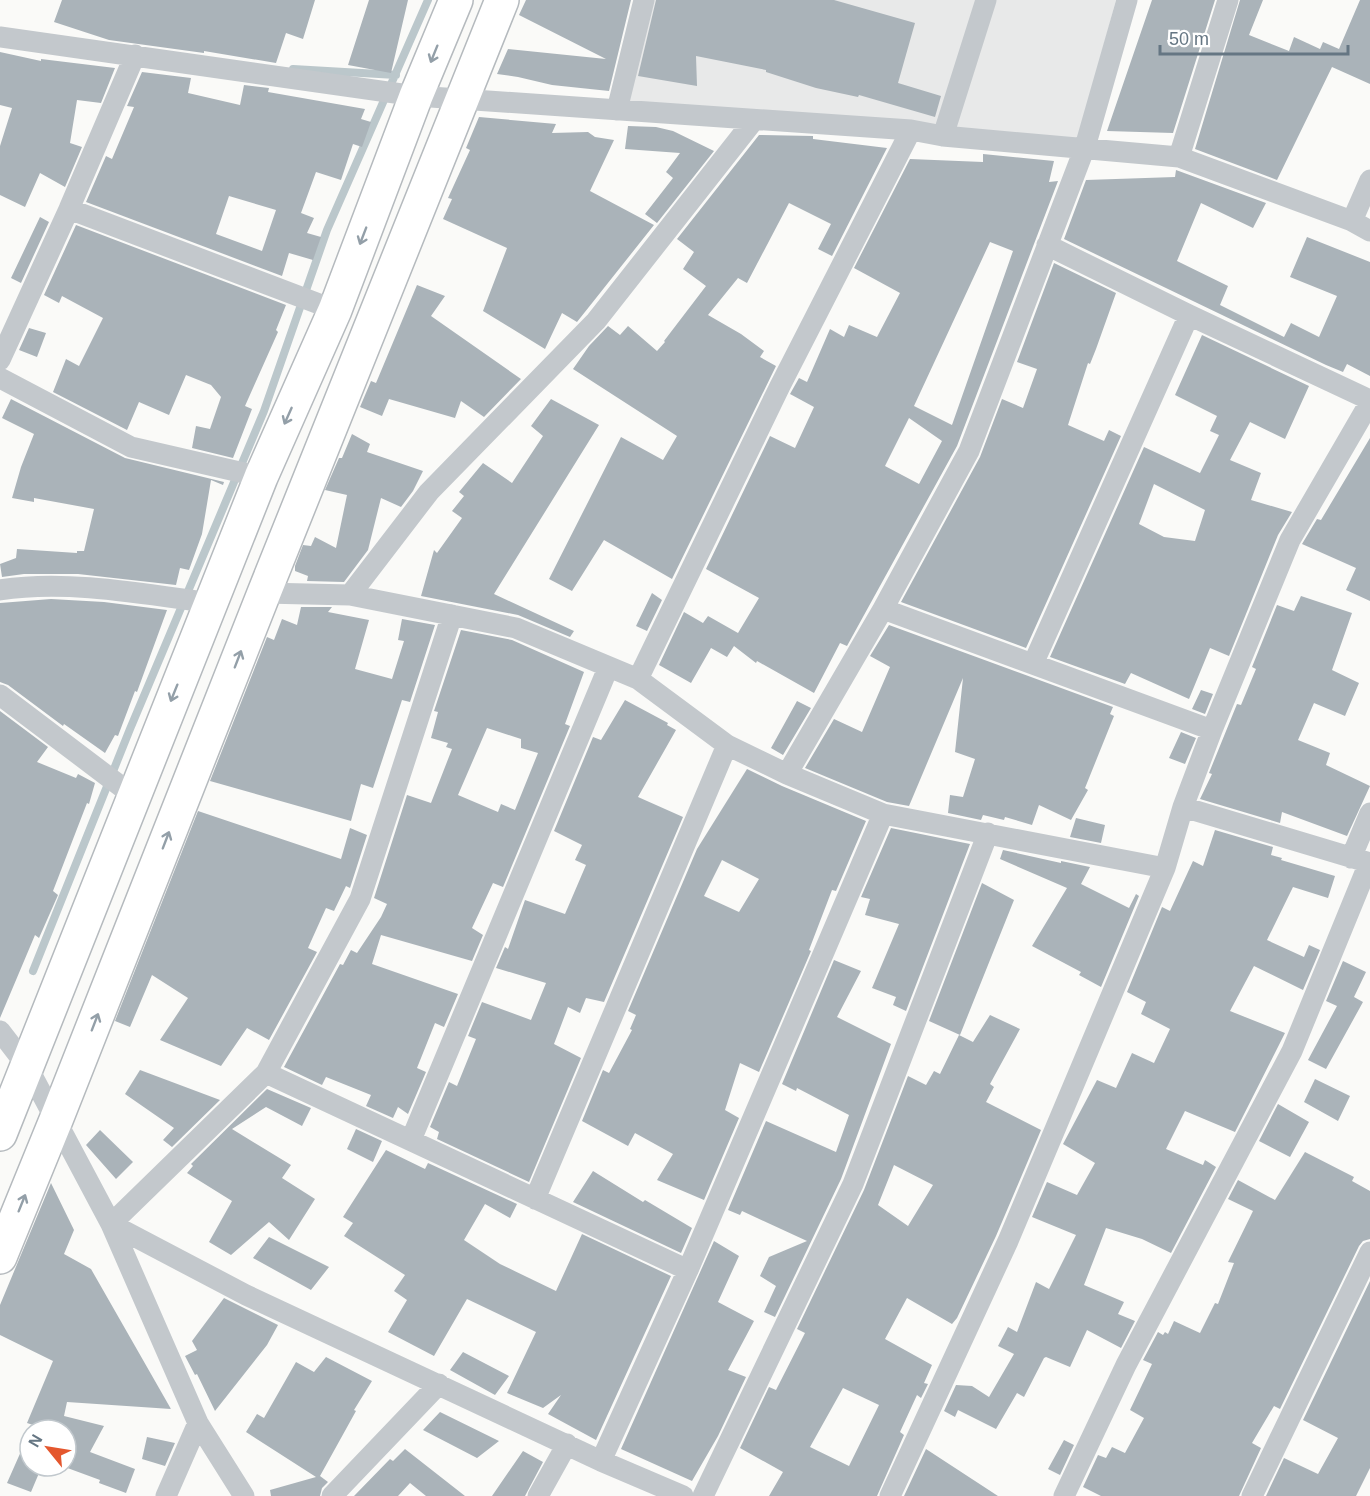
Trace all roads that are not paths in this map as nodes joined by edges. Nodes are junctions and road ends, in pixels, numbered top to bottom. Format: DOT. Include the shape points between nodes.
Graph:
graph roads {
  1 [pos="456,0"];
  2 [pos="502,0"];
  3 [pos="644,0"];
  4 [pos="986,0"];
  5 [pos="1126,0"];
  6 [pos="1228,0"];
  7 [pos="0,37"];
  8 [pos="135,56"];
  9 [pos="416,96"];
  10 [pos="462,98"];
  11 [pos="617,110"];
  12 [pos="754,120"];
  13 [pos="911,130"];
  14 [pos="943,136"];
  15 [pos="1085,147"];
  16 [pos="1179,157"];
  17 [pos="1370,180"];
  18 [pos="69,209"];
  19 [pos="1361,226"];
  20 [pos="1047,245"];
  21 [pos="335,310"];
  22 [pos="1189,315"];
  23 [pos="0,360"];
  24 [pos="0,378"];
  25 [pos="1370,401"];
  26 [pos="261,477"];
  27 [pos="0,590"];
  28 [pos="264,593"];
  29 [pos="350,595"];
  30 [pos="211,603"];
  31 [pos="883,609"];
  32 [pos="452,615"];
  33 [pos="1033,664"];
  34 [pos="608,668"];
  35 [pos="638,679"];
  36 [pos="0,695"];
  37 [pos="1212,730"];
  38 [pos="727,745"];
  39 [pos="787,774"];
  40 [pos="135,797"];
  41 [pos="1183,807"];
  42 [pos="1370,813"];
  43 [pos="884,814"];
  44 [pos="988,833"];
  45 [pos="1363,862"];
  46 [pos="1165,868"];
  47 [pos="0,1031"];
  48 [pos="27,1066"];
  49 [pos="266,1073"];
  50 [pos="56,1120"];
  51 [pos="0,1134"];
  52 [pos="411,1140"];
  53 [pos="535,1199"];
  54 [pos="111,1224"];
  55 [pos="1370,1252"];
  56 [pos="0,1257"];
  57 [pos="688,1270"];
  58 [pos="439,1384"];
  59 [pos="198,1423"];
  60 [pos="567,1444"];
  61 [pos="601,1461"];
  62 [pos="166,1496"];
  63 [pos="244,1496"];
  64 [pos="332,1496"];
  65 [pos="538,1496"];
  66 [pos="682,1496"];
  67 [pos="703,1496"];
  68 [pos="890,1496"];
  69 [pos="1064,1496"];
  70 [pos="1252,1496"];
  1 -- 9 [label="main road, one-way"];
  2 -- 10 [label="main road"];
  3 -- 11 [label="street"];
  4 -- 14 [label="street"];
  5 -- 15 [label="street"];
  6 -- 16 [label="street"];
  7 -- 8 [label="street"];
  8 -- 9 [label="street"];
  8 -- 18 [label="street"];
  9 -- 10 [label="street"];
  9 -- 21 [label="main road, one-way"];
  10 -- 11 [label="street"];
  10 -- 28 [label="main road"];
  11 -- 12 [label="street"];
  12 -- 13 [label="street"];
  12 -- 29 [label="street" via="596,321 429,492"];
  13 -- 14 [label="street"];
  13 -- 35 [label="street" via="780,386"];
  14 -- 15 [label="street"];
  15 -- 16 [label="street"];
  15 -- 20 [label="street"];
  16 -- 19 [label="street"];
  17 -- 19 [label="street"];
  18 -- 21 [label="street"];
  18 -- 23 [label="street"];
  20 -- 22 [label="street"];
  20 -- 31 [label="street" via="969,451"];
  21 -- 26 [label="main road, one-way"];
  22 -- 25 [label="street"];
  22 -- 33 [label="street"];
  24 -- 26 [label="street" via="131,447"];
  25 -- 37 [label="street" via="1290,540"];
  26 -- 30 [label="main road"];
  27 -- 30 [label="street" via="29,585"];
  28 -- 29 [label="street"];
  50 -- 28 [label="main road, one-way"];
  29 -- 32 [label="street"];
  30 -- 40 [label="main road, one-way"];
  31 -- 33 [label="street"];
  31 -- 39 [label="street"];
  32 -- 34 [label="street" via="516,628"];
  32 -- 49 [label="street" via="360,899"];
  33 -- 37 [label="street"];
  34 -- 35 [label="street"];
  34 -- 52 [label="street"];
  35 -- 38 [label="street"];
  36 -- 40 [label="street"];
  37 -- 41 [label="street"];
  38 -- 39 [label="street"];
  38 -- 53 [label="street"];
  39 -- 43 [label="street"];
  40 -- 48 [label="main road"];
  41 -- 45 [label="street"];
  41 -- 46 [label="street"];
  42 -- 45 [label="street"];
  43 -- 44 [label="street"];
  43 -- 57 [label="street"];
  44 -- 46 [label="street"];
  44 -- 67 [label="street" via="853,1184"];
  45 -- 69 [label="street" via="1292,1051 1126,1365"];
  46 -- 68 [label="street" via="1008,1241"];
  47 -- 48 [label="street"];
  48 -- 50 [label="street"];
  48 -- 51 [label="main road"];
  49 -- 52 [label="street"];
  49 -- 54 [label="street"];
  50 -- 54 [label="street"];
  56 -- 50 [label="main road, one-way"];
  52 -- 53 [label="street"];
  53 -- 57 [label="street"];
  54 -- 58 [label="street" via="246,1295"];
  54 -- 59 [label="street"];
  55 -- 70 [label="street"];
  57 -- 61 [label="street"];
  58 -- 60 [label="street"];
  58 -- 64 [label="street"];
  59 -- 62 [label="street"];
  59 -- 63 [label="street"];
  60 -- 61 [label="street"];
  60 -- 65 [label="street"];
  61 -- 66 [label="street"];
}
